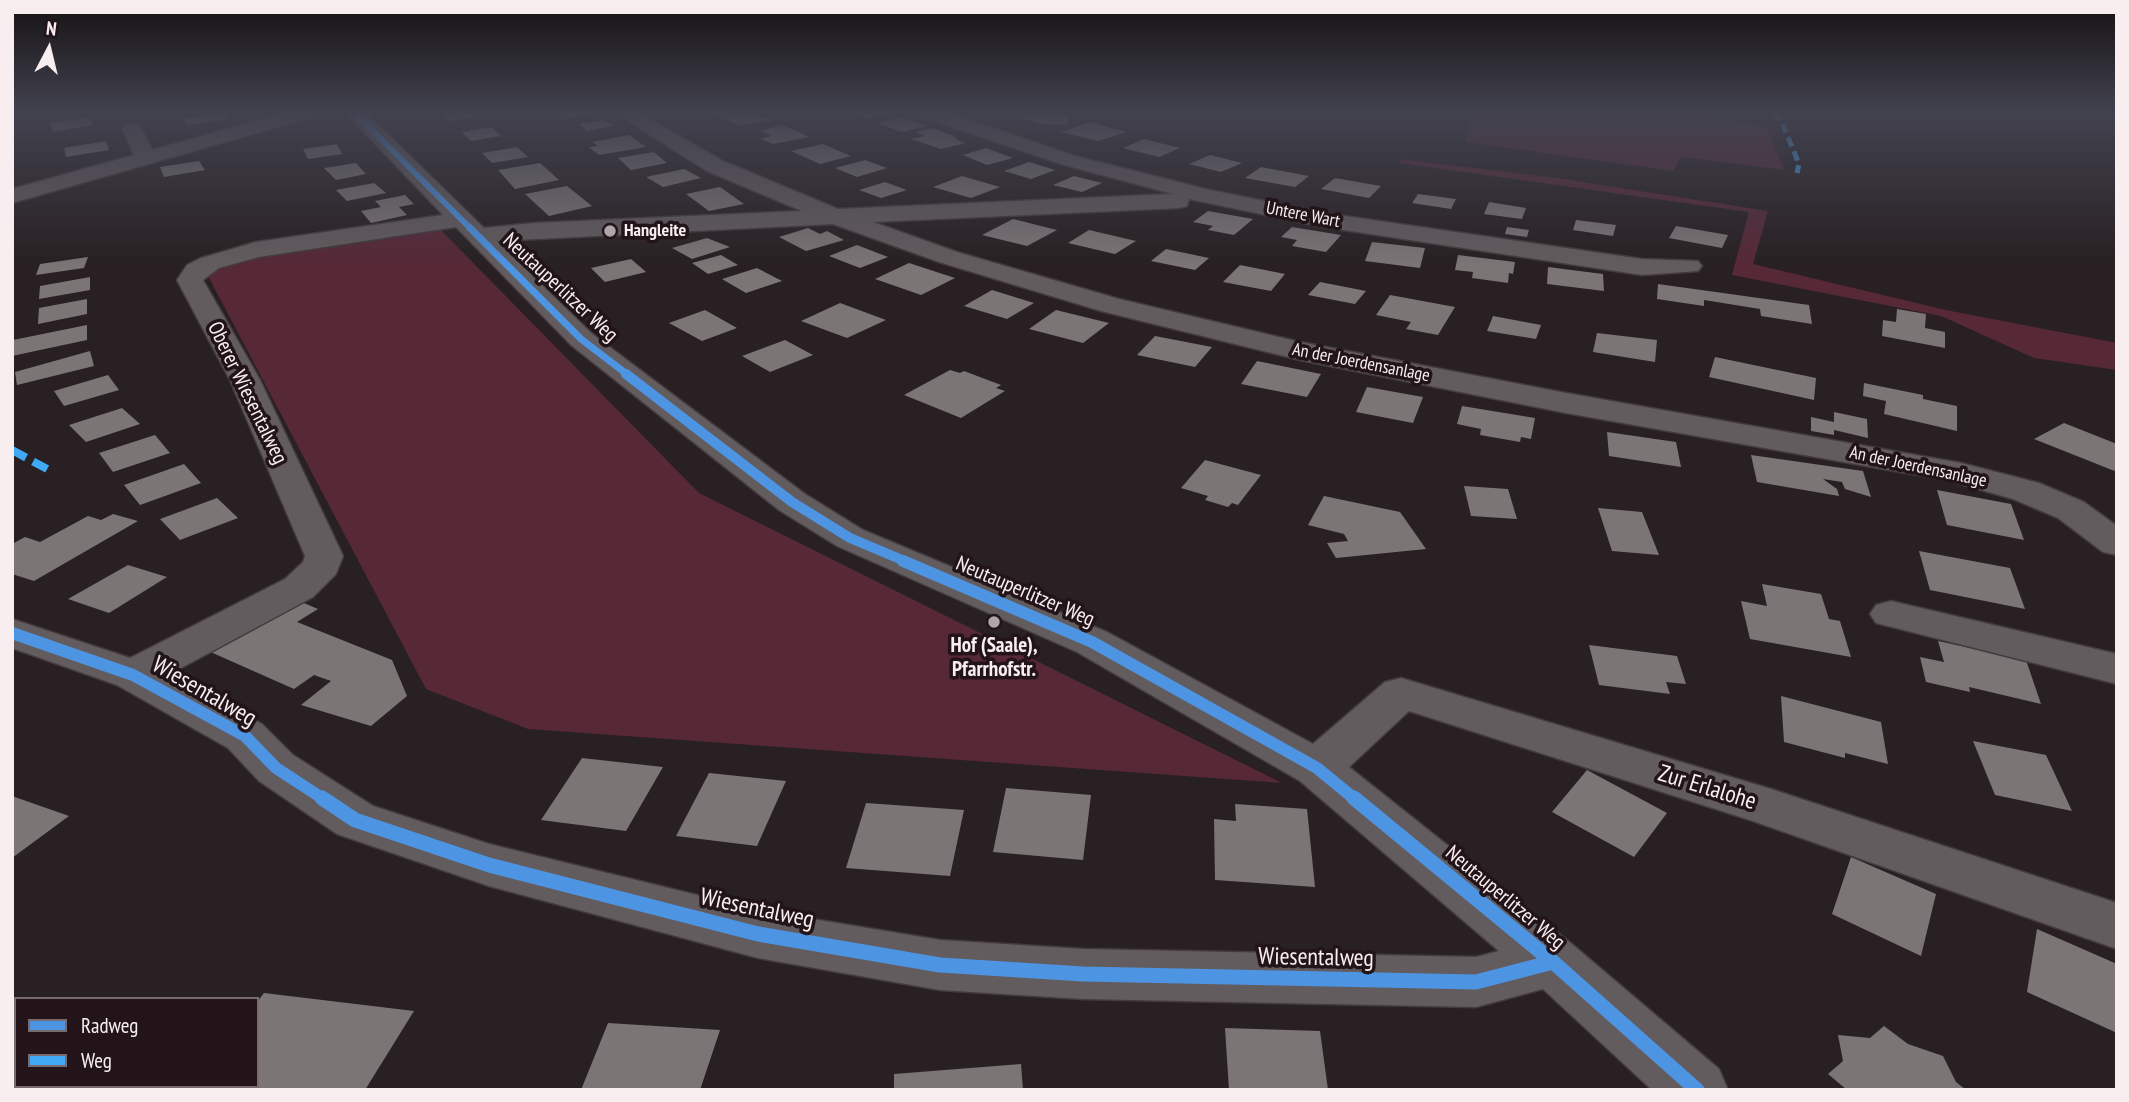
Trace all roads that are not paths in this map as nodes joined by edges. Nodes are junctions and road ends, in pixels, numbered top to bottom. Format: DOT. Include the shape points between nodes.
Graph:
graph roads {
  1 [pos="127,163"];
  2 [pos="405,163"];
  3 [pos="711,163"];
  4 [pos="1081,163"];
  5 [pos="12,196"];
  6 [pos="1209,197"];
  7 [pos="834,216"];
  8 [pos="470,228"];
  9 [pos="1689,266"];
  10 [pos="2117,544"];
  11 [pos="1891,614"];
  12 [pos="12,633"];
  13 [pos="2117,669"];
  14 [pos="133,675"];
  15 [pos="1317,768"];
  16 [pos="2117,926"];
  17 [pos="1553,962"];
  18 [pos="1697,1090"];
  1 -- 5 [label="street"];
  2 -- 8 [label="street, Neutauperlitzer Weg"];
  3 -- 7 [label="street, An der Joerdensanlage"];
  4 -- 6 [label="street, Untere Wart"];
  6 -- 7 [label="street"];
  6 -- 9 [label="street, Untere Wart" via="1495,247 1642,267"];
  7 -- 8 [label="street"];
  7 -- 10 [label="street, An der Joerdensanlage" via="948,257 1111,306 1300,351 1949,470 2026,491 2071,510"];
  8 -- 14 [label="street, Oberer Wiesentalweg" via="256,250 196,271 190,280 245,380 324,556 322,566 299,588"];
  8 -- 15 [label="street, Neutauperlitzer Weg" via="580,339 815,516 850,538 1093,642"];
  11 -- 13 [label="street"];
  12 -- 14 [label="street, Wiesentalweg"];
  14 -- 17 [label="street, Wiesentalweg" via="245,736 276,768 355,820 489,865 758,934 940,965 1083,974 1476,982"];
  15 -- 16 [label="street, Zur Erlalohe" via="1401,693 1771,808"];
  15 -- 17 [label="street, Neutauperlitzer Weg"];
  17 -- 18 [label="street, Neutauperlitzer Weg"];
}
